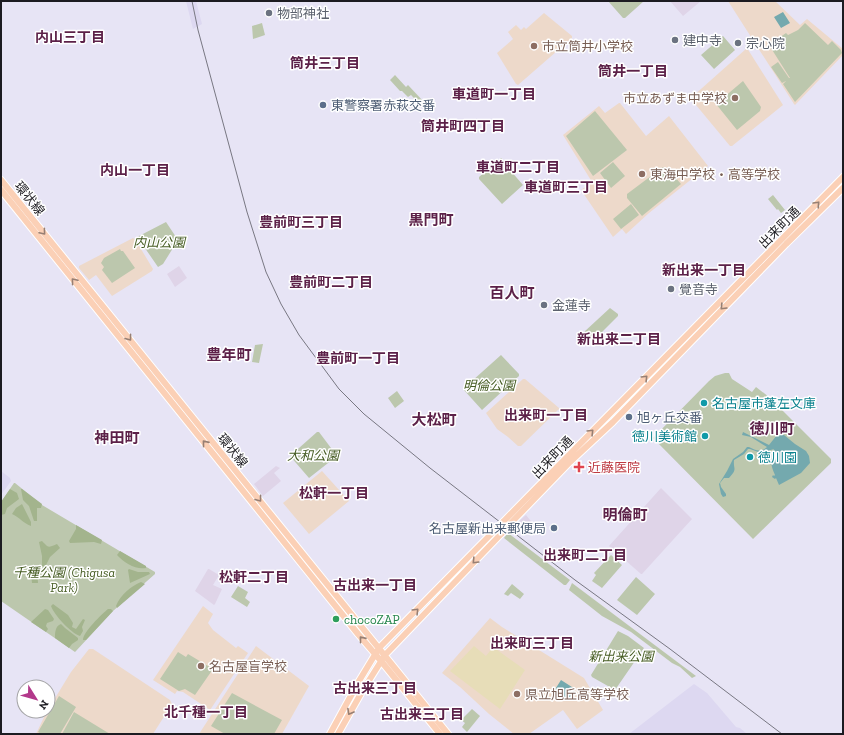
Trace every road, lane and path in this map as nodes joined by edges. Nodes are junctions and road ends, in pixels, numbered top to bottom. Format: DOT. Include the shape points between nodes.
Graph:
graph roads {
  1 [pos="843,177"];
  2 [pos="1,180"];
  3 [pos="843,188"];
  4 [pos="1,190"];
  5 [pos="506,524"];
  6 [pos="499,530"];
  7 [pos="379,648"];
  8 [pos="375,655"];
  9 [pos="383,658"];
  10 [pos="330,734"];
  11 [pos="338,734"];
  12 [pos="440,734"];
  13 [pos="448,734"];
  5 -- 1 [label="main road, 出来町通, one-way"];
  2 -- 7 [label="main road, 環状線, one-way"];
  3 -- 5 [label="main road, 出来町通, one-way" via="780,249 617,418"];
  8 -- 4 [label="main road, 環状線, one-way"];
  5 -- 6 [label="main road, 出来町通, bridge"];
  7 -- 6 [label="main road, 出来町通, one-way"];
  6 -- 9 [label="main road, 出来町通, one-way"];
  7 -- 8 [label="main road, 出来町通"];
  7 -- 9 [label="main road, 環状線"];
  8 -- 9 [label="main road, 環状線"];
  8 -- 10 [label="main road, 出来町通"];
  9 -- 11 [label="main road, 出来町通, one-way"];
  9 -- 12 [label="main road, 環状線"];
  9 -- 13 [label="main road, 環状線"];
}
